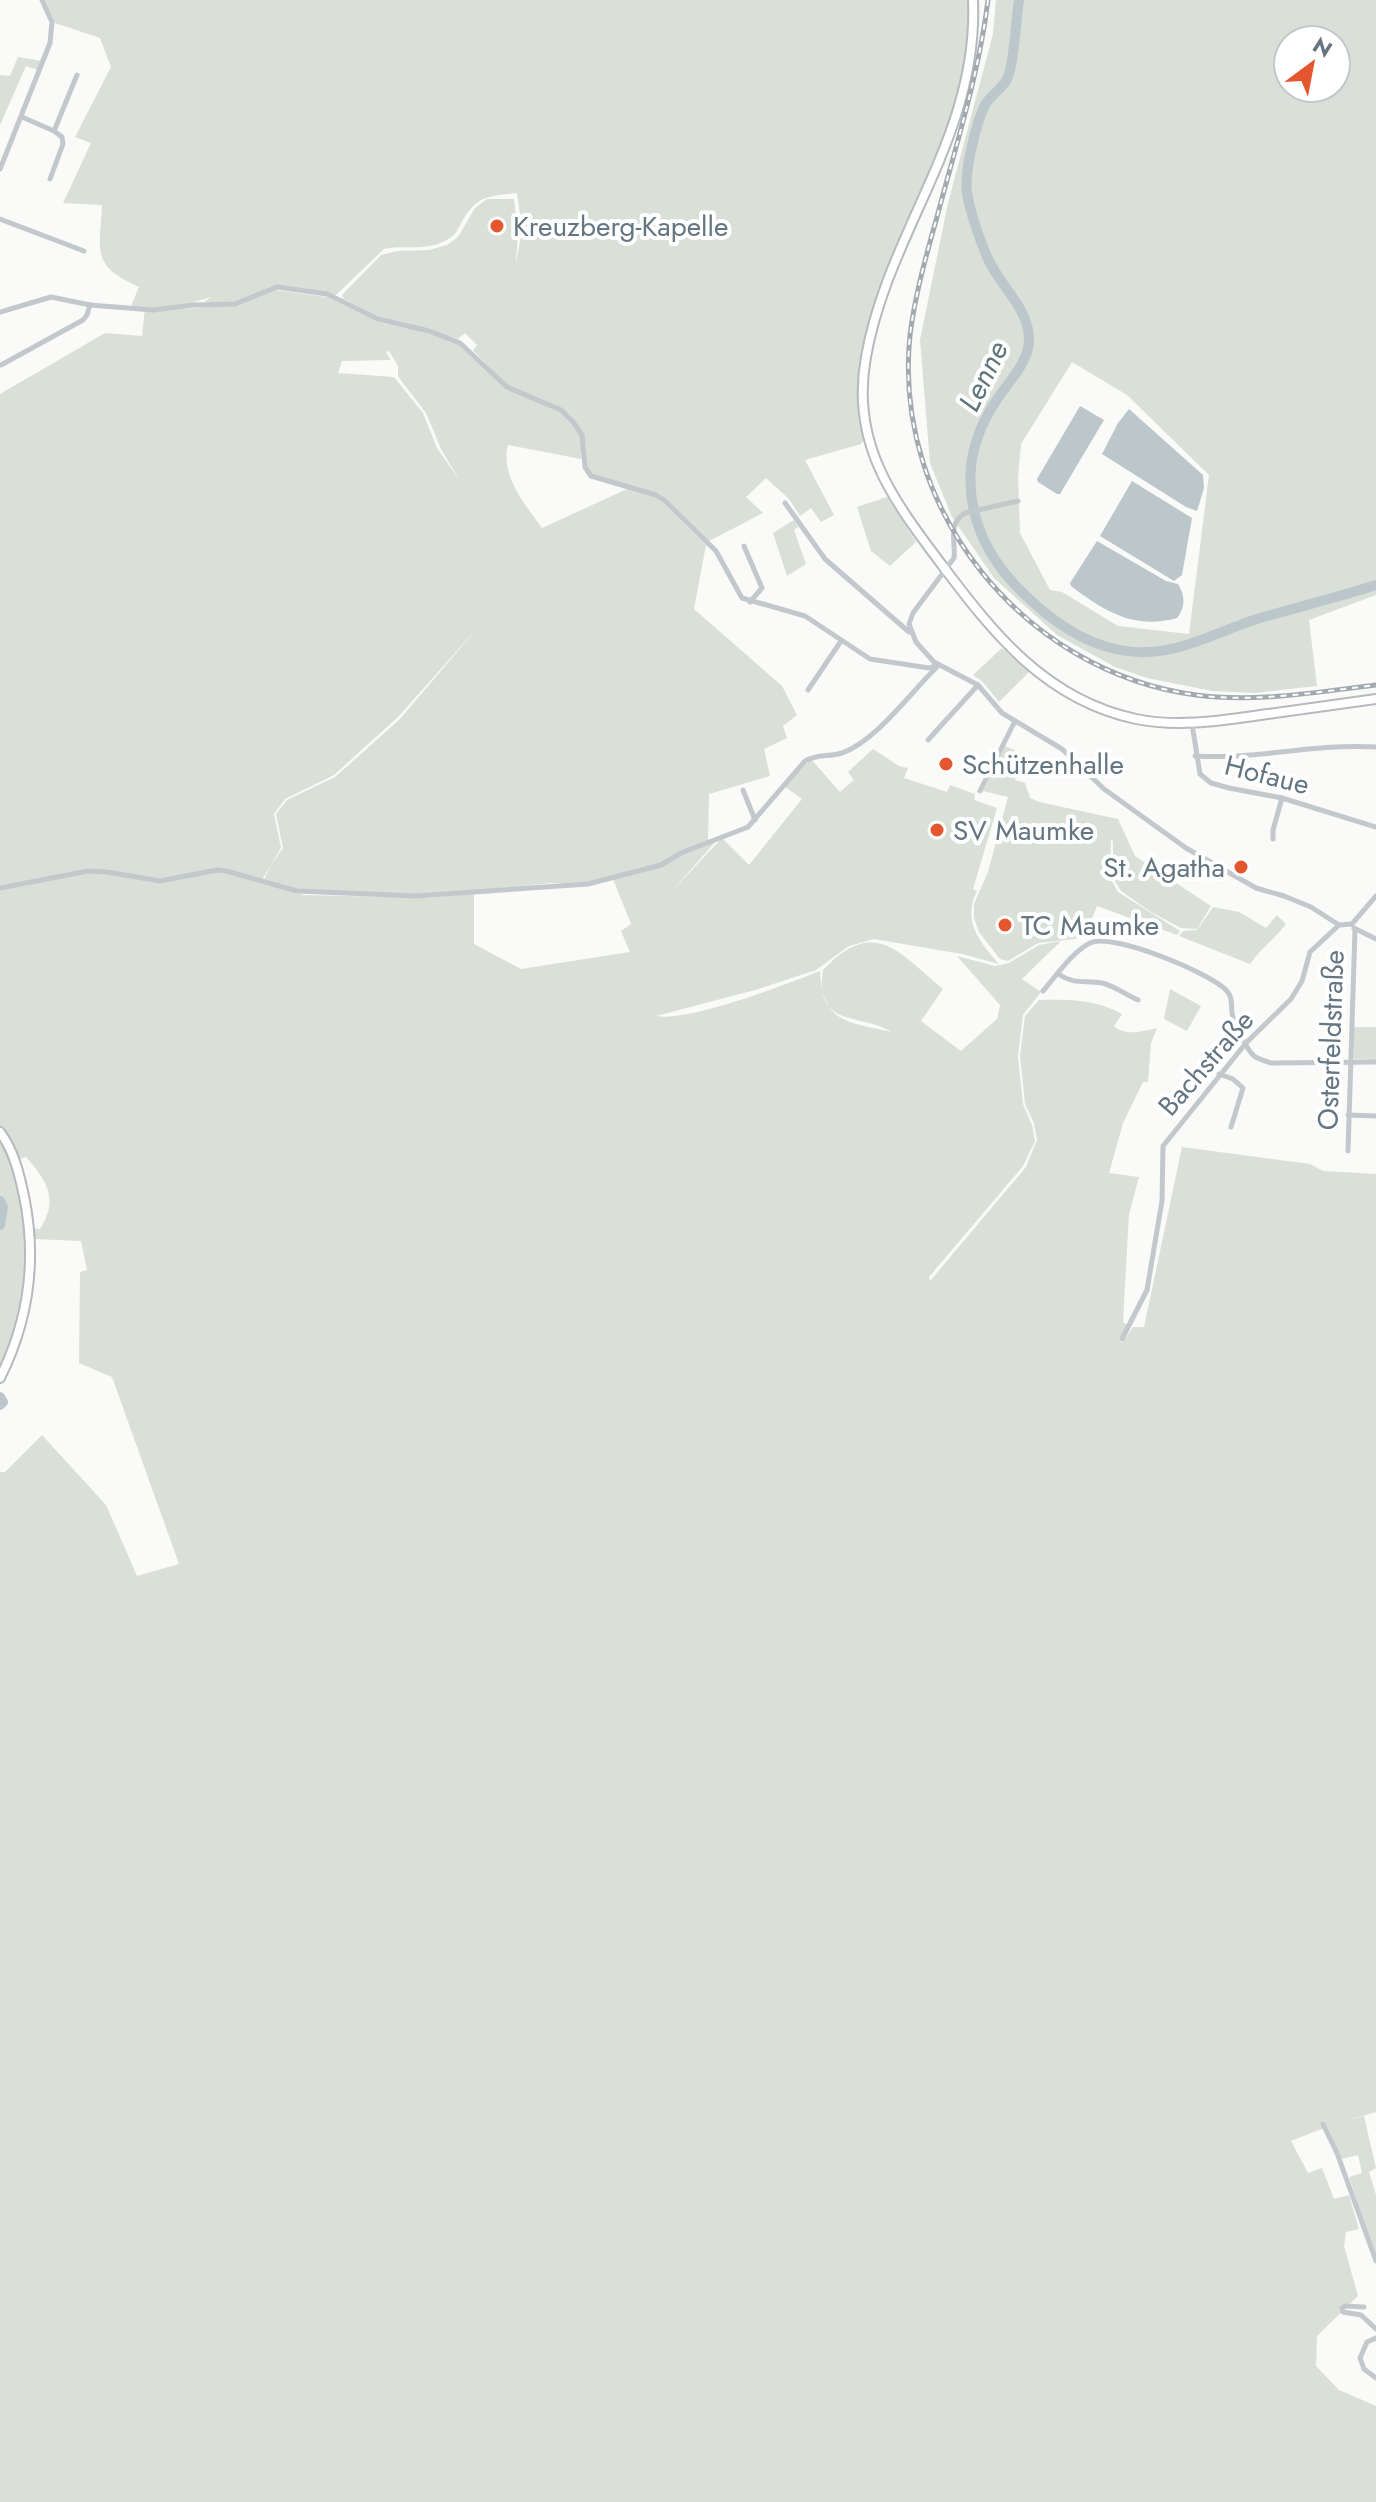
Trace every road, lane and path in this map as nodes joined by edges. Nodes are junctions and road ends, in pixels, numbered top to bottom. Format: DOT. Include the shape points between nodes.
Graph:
graph roads {
  1 [pos="42,0"];
  2 [pos="973,0"];
  3 [pos="77,75"];
  4 [pos="22,117"];
  5 [pos="54,131"];
  6 [pos="0,169"];
  7 [pos="50,179"];
  8 [pos="0,219"];
  9 [pos="84,251"];
  10 [pos="90,305"];
  11 [pos="0,312"];
  12 [pos="1,365"];
  13 [pos="1018,501"];
  14 [pos="785,503"];
  15 [pos="744,546"];
  16 [pos="946,570"];
  17 [pos="750,602"];
  18 [pos="910,633"];
  19 [pos="841,641"];
  20 [pos="939,665"];
  21 [pos="978,685"];
  22 [pos="808,690"];
  23 [pos="1376,699"];
  24 [pos="1015,721"];
  25 [pos="1192,724"];
  26 [pos="928,740"];
  27 [pos="1376,747"];
  28 [pos="1195,756"];
  29 [pos="743,790"];
  30 [pos="980,791"];
  31 [pos="1282,798"];
  32 [pos="755,820"];
  33 [pos="1376,827"];
  34 [pos="1273,839"];
  35 [pos="0,888"];
  36 [pos="1376,896"];
  37 [pos="1339,925"];
  38 [pos="1354,927"];
  39 [pos="1376,939"];
  40 [pos="1058,974"];
  41 [pos="1043,991"];
  42 [pos="1138,1000"];
  43 [pos="1246,1043"];
  44 [pos="1349,1061"];
  45 [pos="1376,1062"];
  46 [pos="1219,1074"];
  47 [pos="1348,1115"];
  48 [pos="1376,1116"];
  49 [pos="1231,1127"];
  50 [pos="0,1132"];
  51 [pos="1348,1151"];
  52 [pos="1122,1339"];
  53 [pos="0,1378"];
  54 [pos="1323,2124"];
  55 [pos="1376,2261"];
  56 [pos="1364,2307"];
  57 [pos="1376,2329"];
  58 [pos="1376,2338"];
  59 [pos="1376,2378"];
  1 -- 4 [label="street" via="52,22 50,43"];
  2 -- 16 [label="main road" via="967,79 956,118 887,287 866,354 863,388 867,433 877,466 892,496"];
  3 -- 5 [label="street"];
  4 -- 5 [label="street"];
  4 -- 6 [label="street"];
  5 -- 7 [label="street" via="63,144"];
  8 -- 9 [label="street"];
  10 -- 11 [label="street" via="46,297"];
  10 -- 12 [label="street" via="83,320"];
  10 -- 17 [label="street" via="153,310 229,305 283,288 327,294 378,319 450,338 507,387 567,415 582,435 591,476 664,500 713,548 738,593"];
  13 -- 16 [label="street" via="959,517 955,553"];
  14 -- 18 [label="street" via="825,559"];
  15 -- 17 [label="street" via="762,588"];
  16 -- 18 [label="street" via="913,613"];
  16 -- 25 [label="main road" via="1003,642 1060,689 1123,716"];
  17 -- 19 [label="street" via="805,616"];
  18 -- 20 [label="street"];
  19 -- 20 [label="street" via="870,659"];
  19 -- 22 [label="street"];
  20 -- 21 [label="street"];
  20 -- 32 [label="street" via="867,738 842,753 805,761"];
  21 -- 24 [label="street"];
  21 -- 26 [label="street"];
  23 -- 25 [label="main road"];
  24 -- 30 [label="street"];
  24 -- 37 [label="street" via="1062,749 1111,794 1186,848 1256,888 1311,907"];
  25 -- 28 [label="street, Hofaue"];
  27 -- 28 [label="street"];
  28 -- 31 [label="street, Hofaue" via="1200,774 1211,783"];
  29 -- 32 [label="street"];
  31 -- 33 [label="street, Hofaue"];
  31 -- 34 [label="street"];
  32 -- 35 [label="street" via="661,865 588,884 426,897 297,891 217,870 160,881 88,871"];
  36 -- 38 [label="street"];
  37 -- 38 [label="street"];
  37 -- 43 [label="street, Bachstraße" via="1310,952 1291,999"];
  38 -- 39 [label="street"];
  38 -- 44 [label="street, Osterfeldstraße"];
  40 -- 41 [label="street"];
  40 -- 42 [label="street" via="1070,982 1114,987"];
  40 -- 43 [label="street" via="1094,941 1141,948 1226,989"];
  43 -- 44 [label="street" via="1252,1055 1271,1063"];
  43 -- 46 [label="street, Bachstraße"];
  44 -- 45 [label="street"];
  44 -- 47 [label="street, Osterfeldstraße"];
  46 -- 49 [label="street" via="1243,1088"];
  46 -- 52 [label="street, Bachstraße" via="1163,1146 1162,1201 1147,1290"];
  47 -- 48 [label="street"];
  47 -- 51 [label="street, Osterfeldstraße"];
  50 -- 53 [label="main road" via="21,1182 31,1250 22,1323"];
  54 -- 55 [label="street"];
  56 -- 57 [label="street" via="1342,2308 1361,2315"];
  58 -- 59 [label="street" via="1367,2342 1360,2358"];
}
